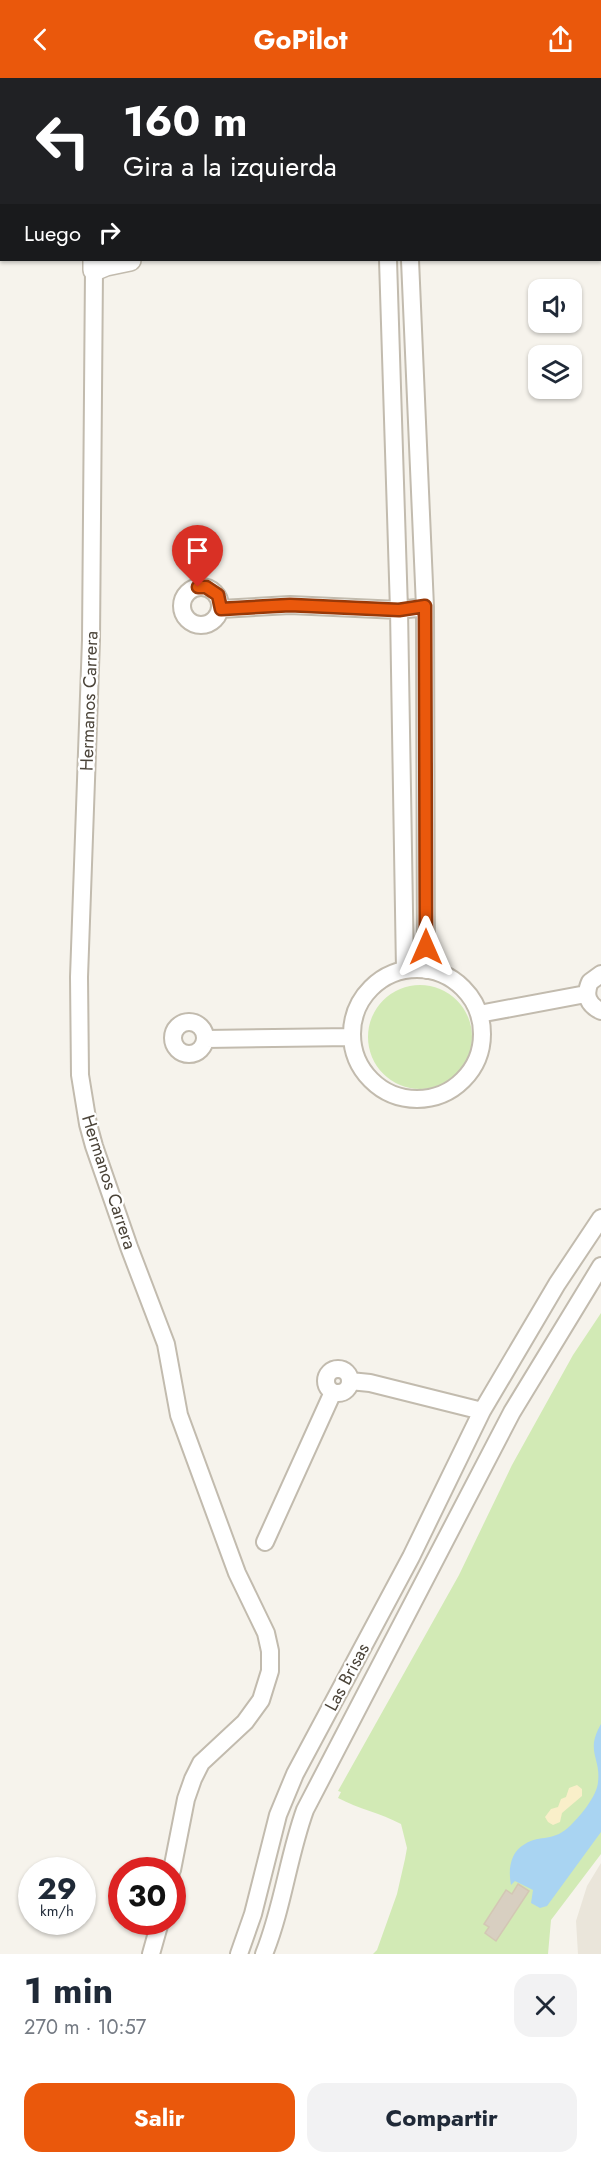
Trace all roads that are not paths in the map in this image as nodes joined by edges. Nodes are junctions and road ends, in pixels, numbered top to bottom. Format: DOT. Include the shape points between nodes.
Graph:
graph roads {
  1 [pos="125,261"];
  2 [pos="388,261"];
  3 [pos="410,261"];
  4 [pos="94,265"];
  5 [pos="425,606"];
  6 [pos="221,609"];
  7 [pos="399,610"];
  8 [pos="405,970"];
  9 [pos="426,970"];
  10 [pos="601,974"];
  11 [pos="586,994"];
  12 [pos="601,1011"];
  13 [pos="479,1014"];
  14 [pos="352,1037"];
  15 [pos="206,1039"];
  16 [pos="601,1218"];
  17 [pos="601,1266"];
  18 [pos="482,1411"];
  19 [pos="512,1412"];
  20 [pos="501,1434"];
  21 [pos="266,1542"];
  22 [pos="175,1857"];
  23 [pos="253,1914"];
  24 [pos="277,1919"];
  25 [pos="156,1935"];
  26 [pos="151,1954"];
  27 [pos="238,1954"];
  28 [pos="264,1954"];
  1 -- 4 [label="street"];
  2 -- 7 [label="street"];
  3 -- 5 [label="street"];
  4 -- 22 [label="street, Hermanos Carrera" via="91,640 79,977 80,1076 94,1146 166,1344 179,1415 270,1651 270,1671 261,1700 245,1722 201,1763 193,1779"];
  5 -- 7 [label="street"];
  5 -- 9 [label="street"];
  6 -- 7 [label="street" via="290,605"];
  7 -- 8 [label="street"];
  8 -- 9 [label="street"];
  8 -- 14 [label="street" via="384,978 366,993 355,1014"];
  9 -- 13 [label="street" via="449,977 468,993"];
  10 -- 11 [label="street" via="590,982"];
  11 -- 12 [label="street" via="592,1006"];
  11 -- 13 [label="street"];
  13 -- 14 [label="street" via="483,1036 478,1058 467,1077 449,1091 429,1098 406,1099 385,1091 368,1077 356,1058"];
  14 -- 15 [label="street"];
  16 -- 18 [label="street, Las Brisas"];
  17 -- 19 [label="street, Las Brisas"];
  18 -- 19 [label="street" via="497,1406"];
  18 -- 20 [label="street" via="486,1425"];
  18 -- 21 [label="street" via="350,1381 345,1391 333,1392"];
  18 -- 23 [label="street, Las Brisas" via="411,1557 295,1774 278,1815"];
  19 -- 20 [label="street, Las Brisas"];
  20 -- 24 [label="street, Las Brisas" via="305,1810"];
  23 -- 24 [label="street"];
  23 -- 27 [label="street, Las Brisas"];
  24 -- 28 [label="street, Las Brisas"];
  25 -- 26 [label="street"];
}
